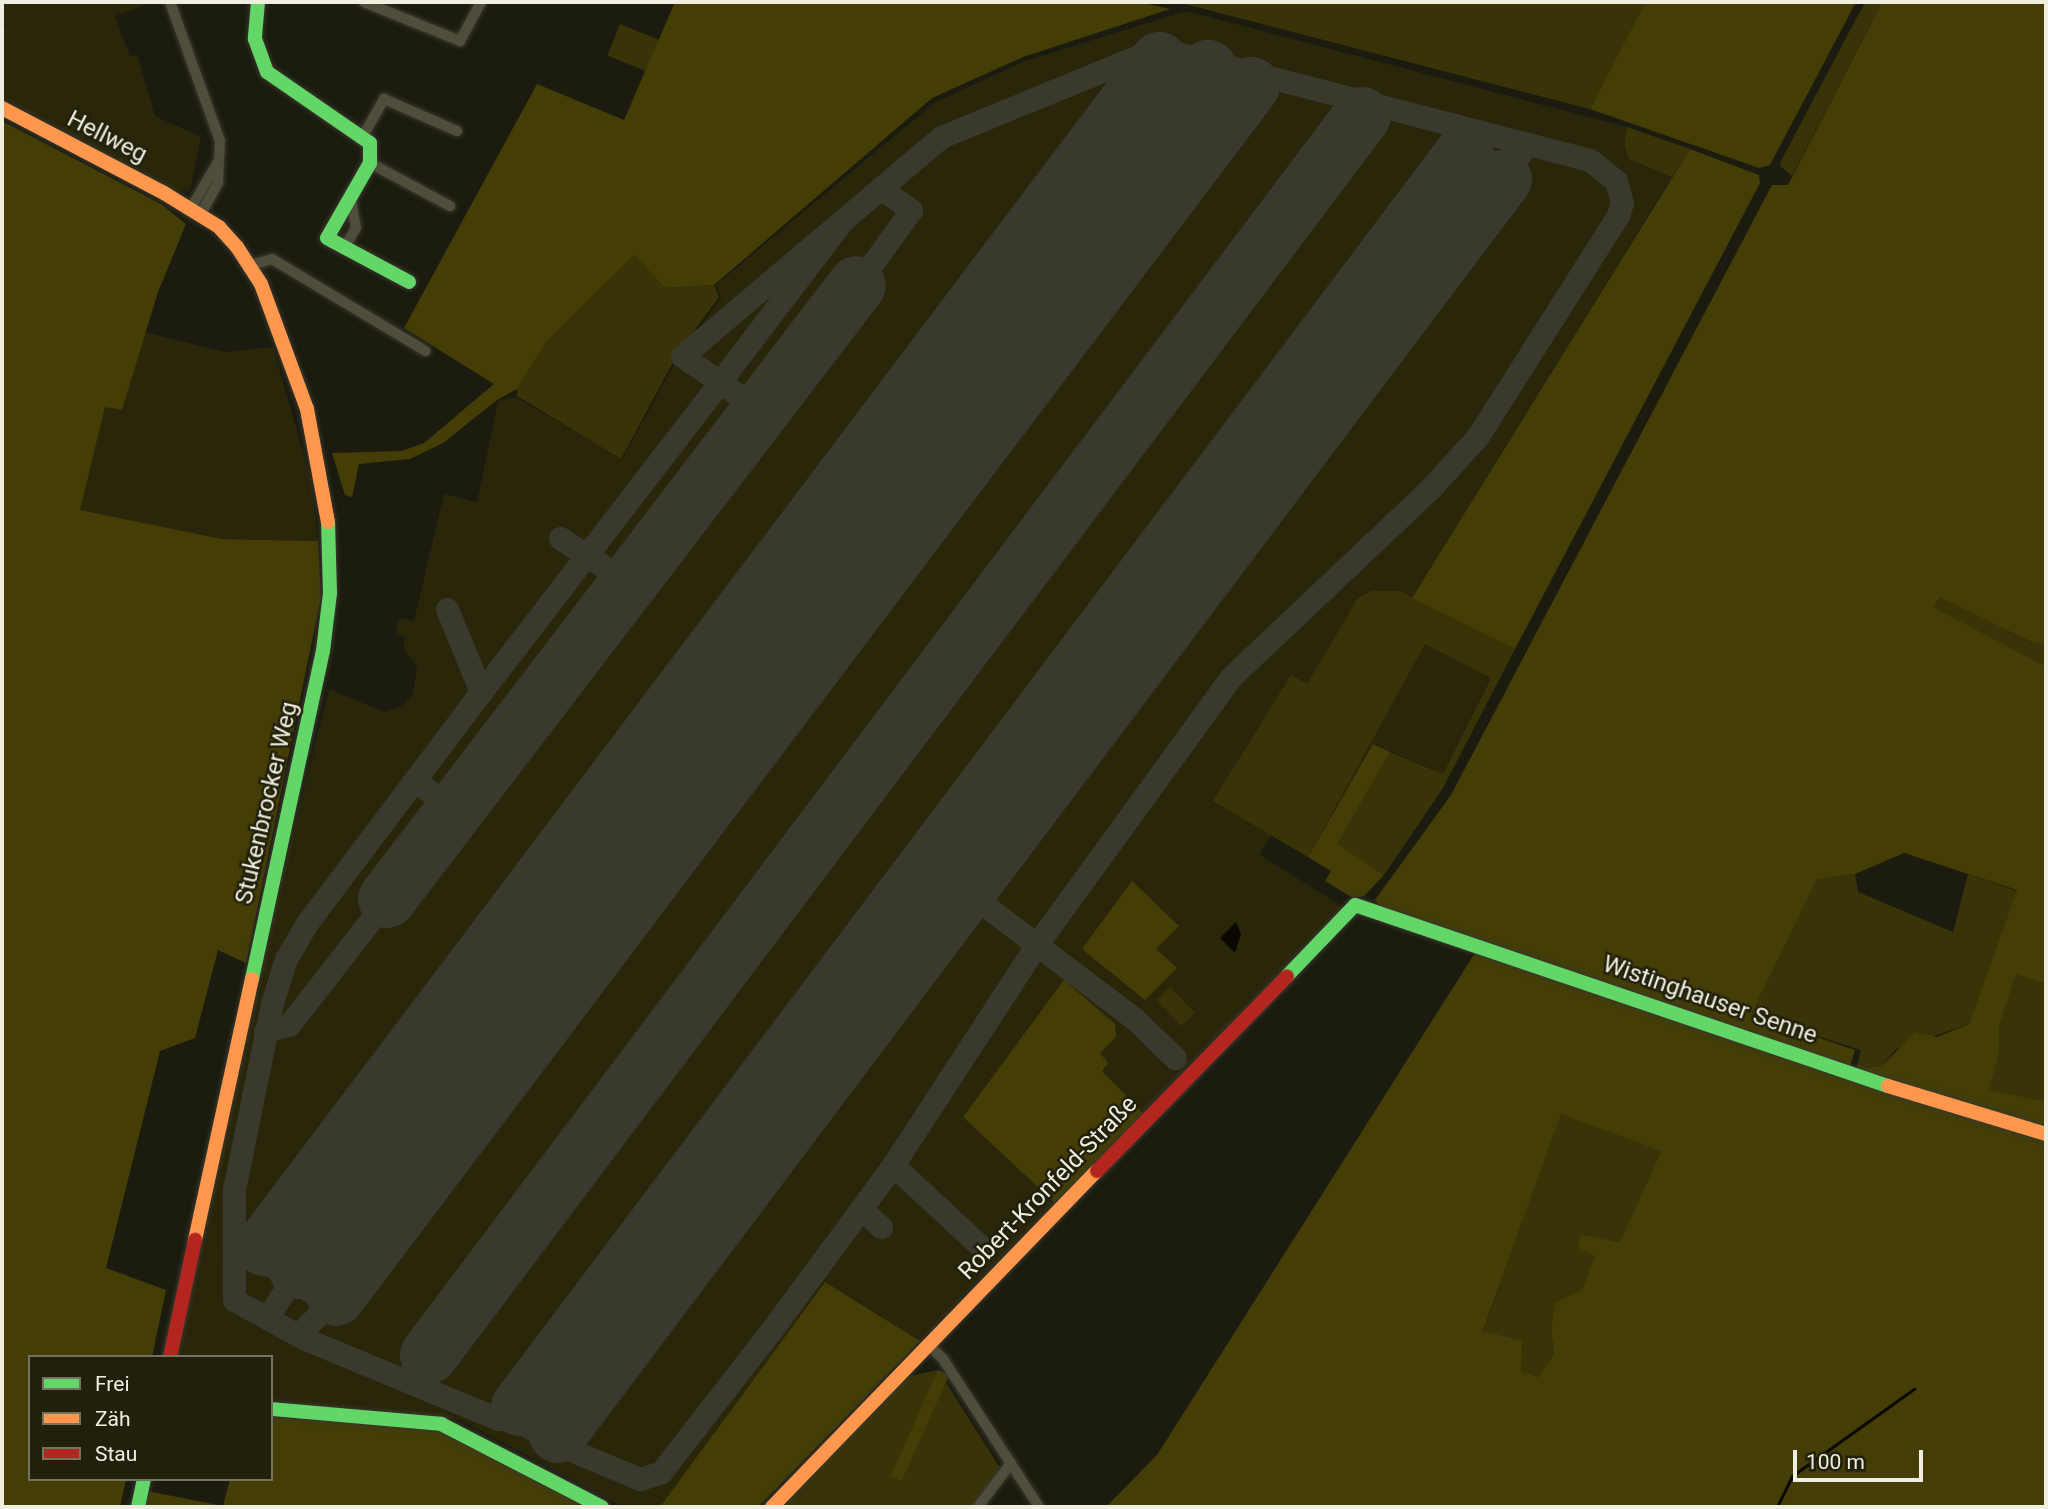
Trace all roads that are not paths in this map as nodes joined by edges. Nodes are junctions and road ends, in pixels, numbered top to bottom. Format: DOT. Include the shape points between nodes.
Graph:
graph roads {
  1 [pos="170,2"];
  2 [pos="258,2"];
  3 [pos="364,2"];
  4 [pos="481,2"];
  5 [pos="2,108"];
  6 [pos="457,131"];
  7 [pos="363,136"];
  8 [pos="370,163"];
  9 [pos="350,195"];
  10 [pos="450,206"];
  11 [pos="196,212"];
  12 [pos="344,248"];
  13 [pos="250,265"];
  14 [pos="409,282"];
  15 [pos="426,351"];
  16 [pos="1360,905"];
  17 [pos="2046,1134"];
  18 [pos="928,1344"];
  19 [pos="170,1355"];
  20 [pos="273,1409"];
  21 [pos="1011,1463"];
  22 [pos="144,1481"];
  23 [pos="138,1507"];
  24 [pos="602,1507"];
  25 [pos="772,1507"];
  26 [pos="978,1507"];
  27 [pos="1039,1507"];
  1 -- 11 [label="street" via="220,141 219,160"];
  2 -- 7 [label="street" via="255,39 267,72"];
  3 -- 4 [label="street" via="460,41"];
  5 -- 11 [label="street, Hellweg"];
  6 -- 7 [label="street" via="384,99"];
  7 -- 8 [label="street" via="373,153"];
  8 -- 9 [label="street"];
  8 -- 10 [label="street"];
  9 -- 12 [label="street" via="356,228"];
  9 -- 12 [label="street" via="327,238"];
  11 -- 13 [label="street, Stukenbrocker Weg" via="219,227"];
  12 -- 14 [label="street"];
  13 -- 15 [label="street" via="272,259"];
  13 -- 19 [label="street, Stukenbrocker Weg" via="282,335 321,467 329,528 329,603 319,672"];
  16 -- 17 [label="street, Wistinghauser Senne" via="1850,1074"];
  16 -- 18 [label="street, Robert-Kronfeld-Straße" via="1354,906"];
  18 -- 21 [label="street"];
  18 -- 25 [label="street, Robert-Kronfeld-Straße"];
  20 -- 24 [label="street" via="441,1424"];
  21 -- 26 [label="street"];
  21 -- 27 [label="street"];
  22 -- 23 [label="street"];
}
